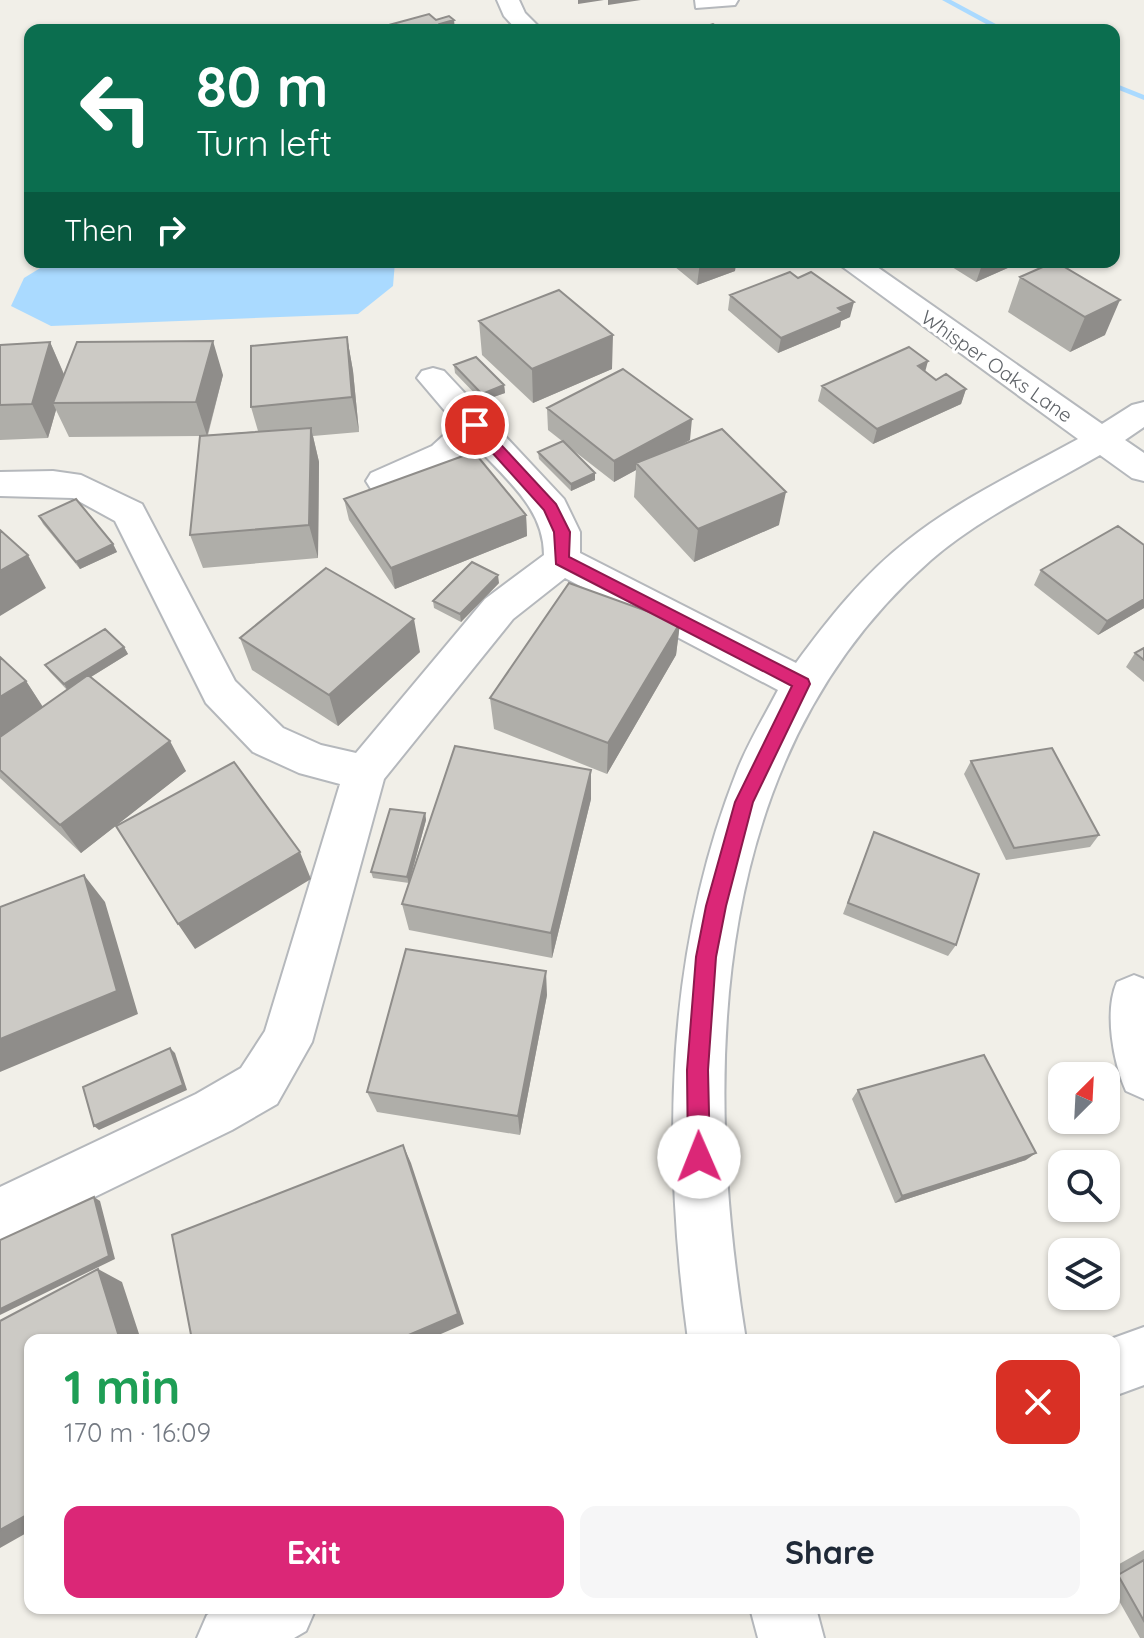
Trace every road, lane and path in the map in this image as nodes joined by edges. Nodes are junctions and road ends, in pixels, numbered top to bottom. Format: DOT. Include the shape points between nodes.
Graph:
graph roads {
  1 [pos="508,0"];
  2 [pos="519,24"];
  3 [pos="859,268"];
  4 [pos="433,378"];
  5 [pos="1144,412"];
  6 [pos="475,425"];
  7 [pos="1103,442"];
  8 [pos="1144,470"];
  9 [pos="383,481"];
  10 [pos="0,484"];
  11 [pos="562,560"];
  12 [pos="802,684"];
  13 [pos="365,772"];
  14 [pos="1134,998"];
  15 [pos="1144,1074"];
  16 [pos="0,1216"];
  17 [pos="716,1334"];
  18 [pos="1144,1356"];
  19 [pos="1120,1365"];
  20 [pos="272,1614"];
  21 [pos="785,1614"];
  22 [pos="230,1638"];
  23 [pos="791,1638"];
  1 -- 2 [label="street"];
  3 -- 7 [label="street, Whisper Oaks Lane"];
  4 -- 6 [label="street"];
  5 -- 7 [label="street"];
  6 -- 9 [label="street" via="444,454"];
  6 -- 11 [label="street" via="551,508 562,532"];
  7 -- 8 [label="street, Whisper Oaks Lane"];
  7 -- 12 [label="street" via="1009,489 918,551 837,636"];
  10 -- 13 [label="street" via="81,487 129,513 220,692 268,740 314,761"];
  11 -- 12 [label="street"];
  11 -- 13 [label="street" via="499,609"];
  12 -- 17 [label="street" via="744,802 706,957 697,1070 701,1215"];
  13 -- 16 [label="street" via="287,1042 259,1086"];
  14 -- 15 [label="street"];
  18 -- 19 [label="street"];
  20 -- 22 [label="street"];
  21 -- 23 [label="street"];
}
